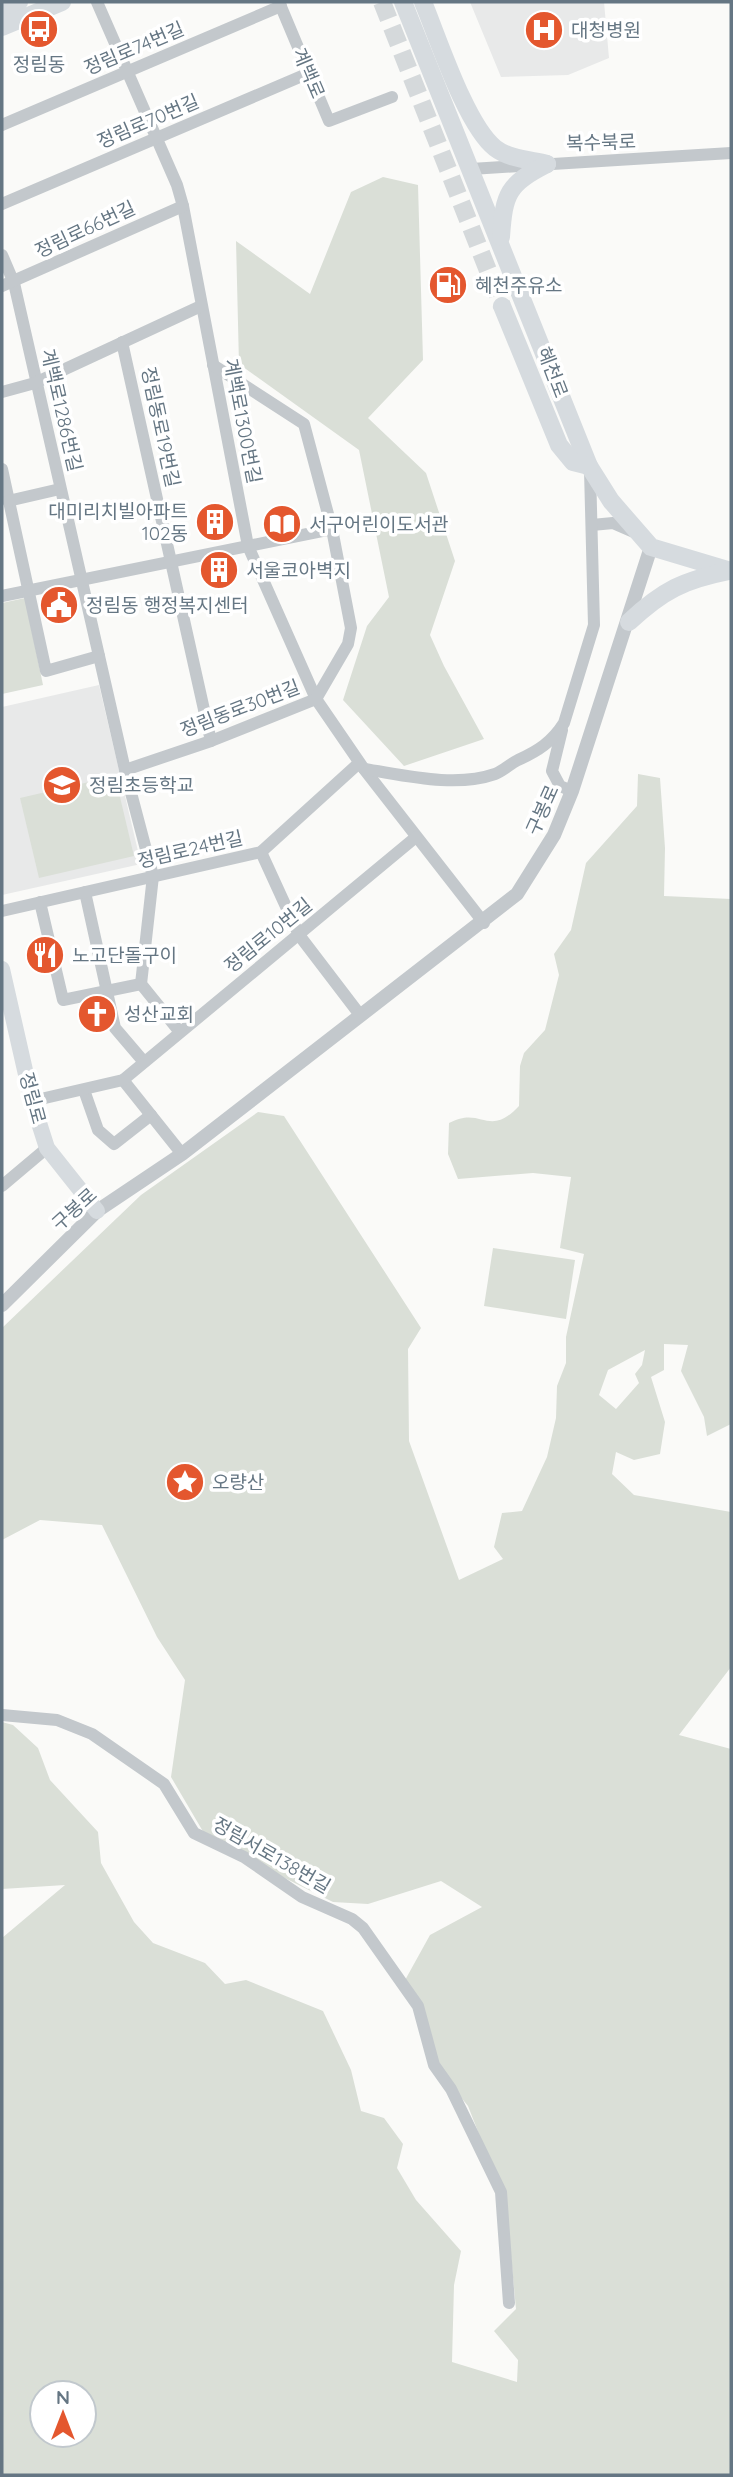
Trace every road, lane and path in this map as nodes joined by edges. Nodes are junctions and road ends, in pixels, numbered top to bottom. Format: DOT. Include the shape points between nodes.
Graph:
graph roads {
  1 [pos="19,2"];
  2 [pos="62,2"];
  3 [pos="97,2"];
  4 [pos="403,2"];
  5 [pos="424,2"];
  6 [pos="280,4"];
  7 [pos="2,9"];
  8 [pos="2,27"];
  9 [pos="128,72"];
  10 [pos="309,73"];
  11 [pos="392,97"];
  12 [pos="2,125"];
  13 [pos="476,125"];
  14 [pos="156,138"];
  15 [pos="731,153"];
  16 [pos="547,164"];
  17 [pos="471,169"];
  18 [pos="2,204"];
  19 [pos="183,206"];
  20 [pos="501,244"];
  21 [pos="2,255"];
  22 [pos="8,285"];
  23 [pos="201,306"];
  24 [pos="502,306"];
  25 [pos="122,342"];
  26 [pos="213,365"];
  27 [pos="35,383"];
  28 [pos="2,392"];
  29 [pos="589,466"];
  30 [pos="2,469"];
  31 [pos="60,489"];
  32 [pos="8,502"];
  33 [pos="592,525"];
  34 [pos="332,529"];
  35 [pos="647,542"];
  36 [pos="248,546"];
  37 [pos="170,562"];
  38 [pos="731,571"];
  39 [pos="81,580"];
  40 [pos="26,591"];
  41 [pos="2,596"];
  42 [pos="629,622"];
  43 [pos="99,656"];
  44 [pos="316,699"];
  45 [pos="564,723"];
  46 [pos="211,741"];
  47 [pos="362,766"];
  48 [pos="125,770"];
  49 [pos="572,791"];
  50 [pos="416,837"];
  51 [pos="261,852"];
  52 [pos="153,876"];
  53 [pos="85,892"];
  54 [pos="40,902"];
  55 [pos="2,911"];
  56 [pos="484,923"];
  57 [pos="299,935"];
  58 [pos="2,970"];
  59 [pos="141,984"];
  60 [pos="107,992"];
  61 [pos="360,1015"];
  62 [pos="178,1031"];
  63 [pos="144,1062"];
  64 [pos="123,1080"];
  65 [pos="84,1090"];
  66 [pos="32,1101"];
  67 [pos="151,1115"];
  68 [pos="47,1148"];
  69 [pos="182,1154"];
  70 [pos="2,1186"];
  71 [pos="97,1211"];
  72 [pos="2,1305"];
  73 [pos="2,1715"];
  74 [pos="509,2302"];
  1 -- 7 [label="main road"];
  2 -- 8 [label="main road"];
  3 -- 9 [label="street, 계백로1300번길"];
  4 -- 17 [label="main road, 혜천로"];
  5 -- 13 [label="main road"];
  6 -- 9 [label="street, 정림로74번길"];
  6 -- 10 [label="street, 계백로"];
  9 -- 12 [label="street, 정림로74번길"];
  9 -- 14 [label="street, 계백로1300번길"];
  10 -- 11 [label="street, 계백로" via="330,121"];
  10 -- 14 [label="street, 정림로70번길"];
  13 -- 16 [label="main road" via="495,149"];
  13 -- 17 [label="main road"];
  14 -- 18 [label="street, 정림로70번길"];
  14 -- 19 [label="street, 계백로1300번길"];
  15 -- 16 [label="street, 복수북로"];
  16 -- 17 [label="street, 복수북로"];
  16 -- 20 [label="main road" via="519,178 509,193 503,208"];
  17 -- 20 [label="main road, 혜천로"];
  19 -- 22 [label="street, 정림로66번길"];
  19 -- 23 [label="street, 계백로1300번길"];
  20 -- 29 [label="main road, 혜천로"];
  21 -- 22 [label="street, 계백로1286번길"];
  22 -- 27 [label="street, 계백로1286번길"];
  23 -- 25 [label="street"];
  23 -- 26 [label="street, 계백로1300번길"];
  24 -- 29 [label="main road" via="559,445 573,462"];
  25 -- 27 [label="street"];
  25 -- 37 [label="street, 정림동로19번길"];
  26 -- 34 [label="street, 정림동로30번길" via="304,425"];
  26 -- 36 [label="street, 계백로1300번길"];
  27 -- 28 [label="street"];
  27 -- 31 [label="street, 계백로1286번길"];
  29 -- 33 [label="street"];
  29 -- 35 [label="main road, 혜천로" via="611,501"];
  30 -- 32 [label="street"];
  31 -- 32 [label="street"];
  31 -- 39 [label="street, 계백로1286번길"];
  32 -- 40 [label="street"];
  33 -- 35 [label="street" via="613,523"];
  33 -- 45 [label="street" via="594,625"];
  34 -- 36 [label="street"];
  34 -- 44 [label="street, 정림동로30번길" via="351,628 348,644"];
  35 -- 38 [label="main road"];
  35 -- 42 [label="street, 구봉로"];
  36 -- 37 [label="street"];
  36 -- 44 [label="street, 계백로1300번길"];
  37 -- 39 [label="street"];
  37 -- 46 [label="street, 정림동로19번길"];
  38 -- 42 [label="main road" via="676,585"];
  39 -- 40 [label="street"];
  39 -- 43 [label="street, 계백로1286번길"];
  40 -- 41 [label="street"];
  40 -- 43 [label="street" via="47,671"];
  42 -- 49 [label="street, 구봉로"];
  43 -- 48 [label="street, 계백로1286번길"];
  44 -- 46 [label="street, 정림동로30번길"];
  44 -- 47 [label="street, 계백로1300번길"];
  45 -- 47 [label="street" via="537,753 498,774 480,778 447,779"];
  45 -- 49 [label="street" via="552,771 560,786"];
  46 -- 48 [label="street, 정림동로30번길"];
  47 -- 50 [label="street, 계백로1300번길"];
  47 -- 51 [label="street, 정림로24번길"];
  48 -- 52 [label="street, 계백로1286번길"];
  49 -- 56 [label="street, 구봉로" via="554,835 527,880"];
  50 -- 56 [label="street, 계백로1300번길"];
  50 -- 57 [label="street, 정림로10번길"];
  51 -- 52 [label="street, 정림로24번길"];
  51 -- 57 [label="street"];
  52 -- 53 [label="street, 정림로24번길"];
  52 -- 59 [label="street, 계백로1286번길"];
  53 -- 54 [label="street, 정림로24번길"];
  53 -- 60 [label="street"];
  54 -- 55 [label="street, 정림로24번길"];
  54 -- 60 [label="street" via="64,1000"];
  56 -- 61 [label="street, 구봉로"];
  57 -- 61 [label="street"];
  57 -- 62 [label="street, 정림로10번길"];
  58 -- 66 [label="main road, 정림로"];
  59 -- 60 [label="street"];
  59 -- 62 [label="street"];
  60 -- 63 [label="street" via="115,1028"];
  61 -- 69 [label="street, 구봉로"];
  62 -- 63 [label="street, 정림로10번길"];
  63 -- 64 [label="street, 정림로10번길"];
  64 -- 65 [label="street, 정림로10번길"];
  64 -- 67 [label="street"];
  65 -- 66 [label="street, 정림로10번길"];
  65 -- 67 [label="street" via="98,1130 114,1144"];
  66 -- 68 [label="main road, 정림로"];
  67 -- 69 [label="street"];
  68 -- 70 [label="street"];
  68 -- 71 [label="main road, 정림로"];
  69 -- 71 [label="street, 구봉로"];
  71 -- 72 [label="street, 구봉로"];
  73 -- 74 [label="street, 정림서로138번길" via="57,1720 92,1734 164,1784 194,1833 244,1857 302,1897 363,1928 418,2006 433,2065 451,2089 500,2192"];
}
